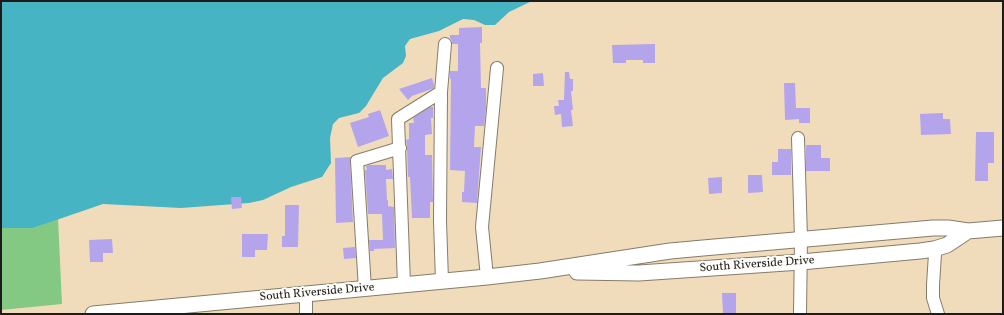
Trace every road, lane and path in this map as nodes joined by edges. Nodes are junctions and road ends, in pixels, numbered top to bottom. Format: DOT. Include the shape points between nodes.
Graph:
graph roads {
  1 [pos="445,44"];
  2 [pos="497,68"];
  3 [pos="441,92"];
  4 [pos="798,138"];
  5 [pos="400,148"];
  6 [pos="1003,228"];
  7 [pos="968,231"];
  8 [pos="801,239"];
  9 [pos="934,249"];
  10 [pos="801,262"];
  11 [pos="540,271"];
  12 [pos="487,277"];
  13 [pos="442,282"];
  14 [pos="404,285"];
  15 [pos="365,289"];
  16 [pos="306,294"];
  17 [pos="150,311"];
  18 [pos="93,314"];
  19 [pos="306,314"];
  20 [pos="800,314"];
  21 [pos="938,314"];
  1 -- 3 [label="street"];
  2 -- 12 [label="street" via="482,227"];
  3 -- 5 [label="street" via="398,119"];
  3 -- 13 [label="street"];
  4 -- 8 [label="street"];
  5 -- 14 [label="street"];
  5 -- 15 [label="street" via="356,160"];
  6 -- 7 [label="main road, South Riverside Drive"];
  7 -- 8 [label="main road, South Riverside Drive" via="933,228"];
  7 -- 9 [label="main road, South Riverside Drive" via="947,245"];
  8 -- 10 [label="street"];
  8 -- 11 [label="main road, South Riverside Drive" via="670,251"];
  9 -- 10 [label="main road, South Riverside Drive"];
  9 -- 21 [label="street" via="936,254 933,298"];
  10 -- 11 [label="main road, South Riverside Drive" via="639,274"];
  10 -- 20 [label="street"];
  11 -- 12 [label="main road, South Riverside Drive"];
  12 -- 13 [label="main road, South Riverside Drive"];
  13 -- 14 [label="main road, South Riverside Drive"];
  14 -- 15 [label="main road, South Riverside Drive"];
  15 -- 16 [label="main road, South Riverside Drive"];
  16 -- 17 [label="main road, South Riverside Drive"];
  16 -- 19 [label="street"];
  17 -- 18 [label="main road, South Riverside Drive"];
}
